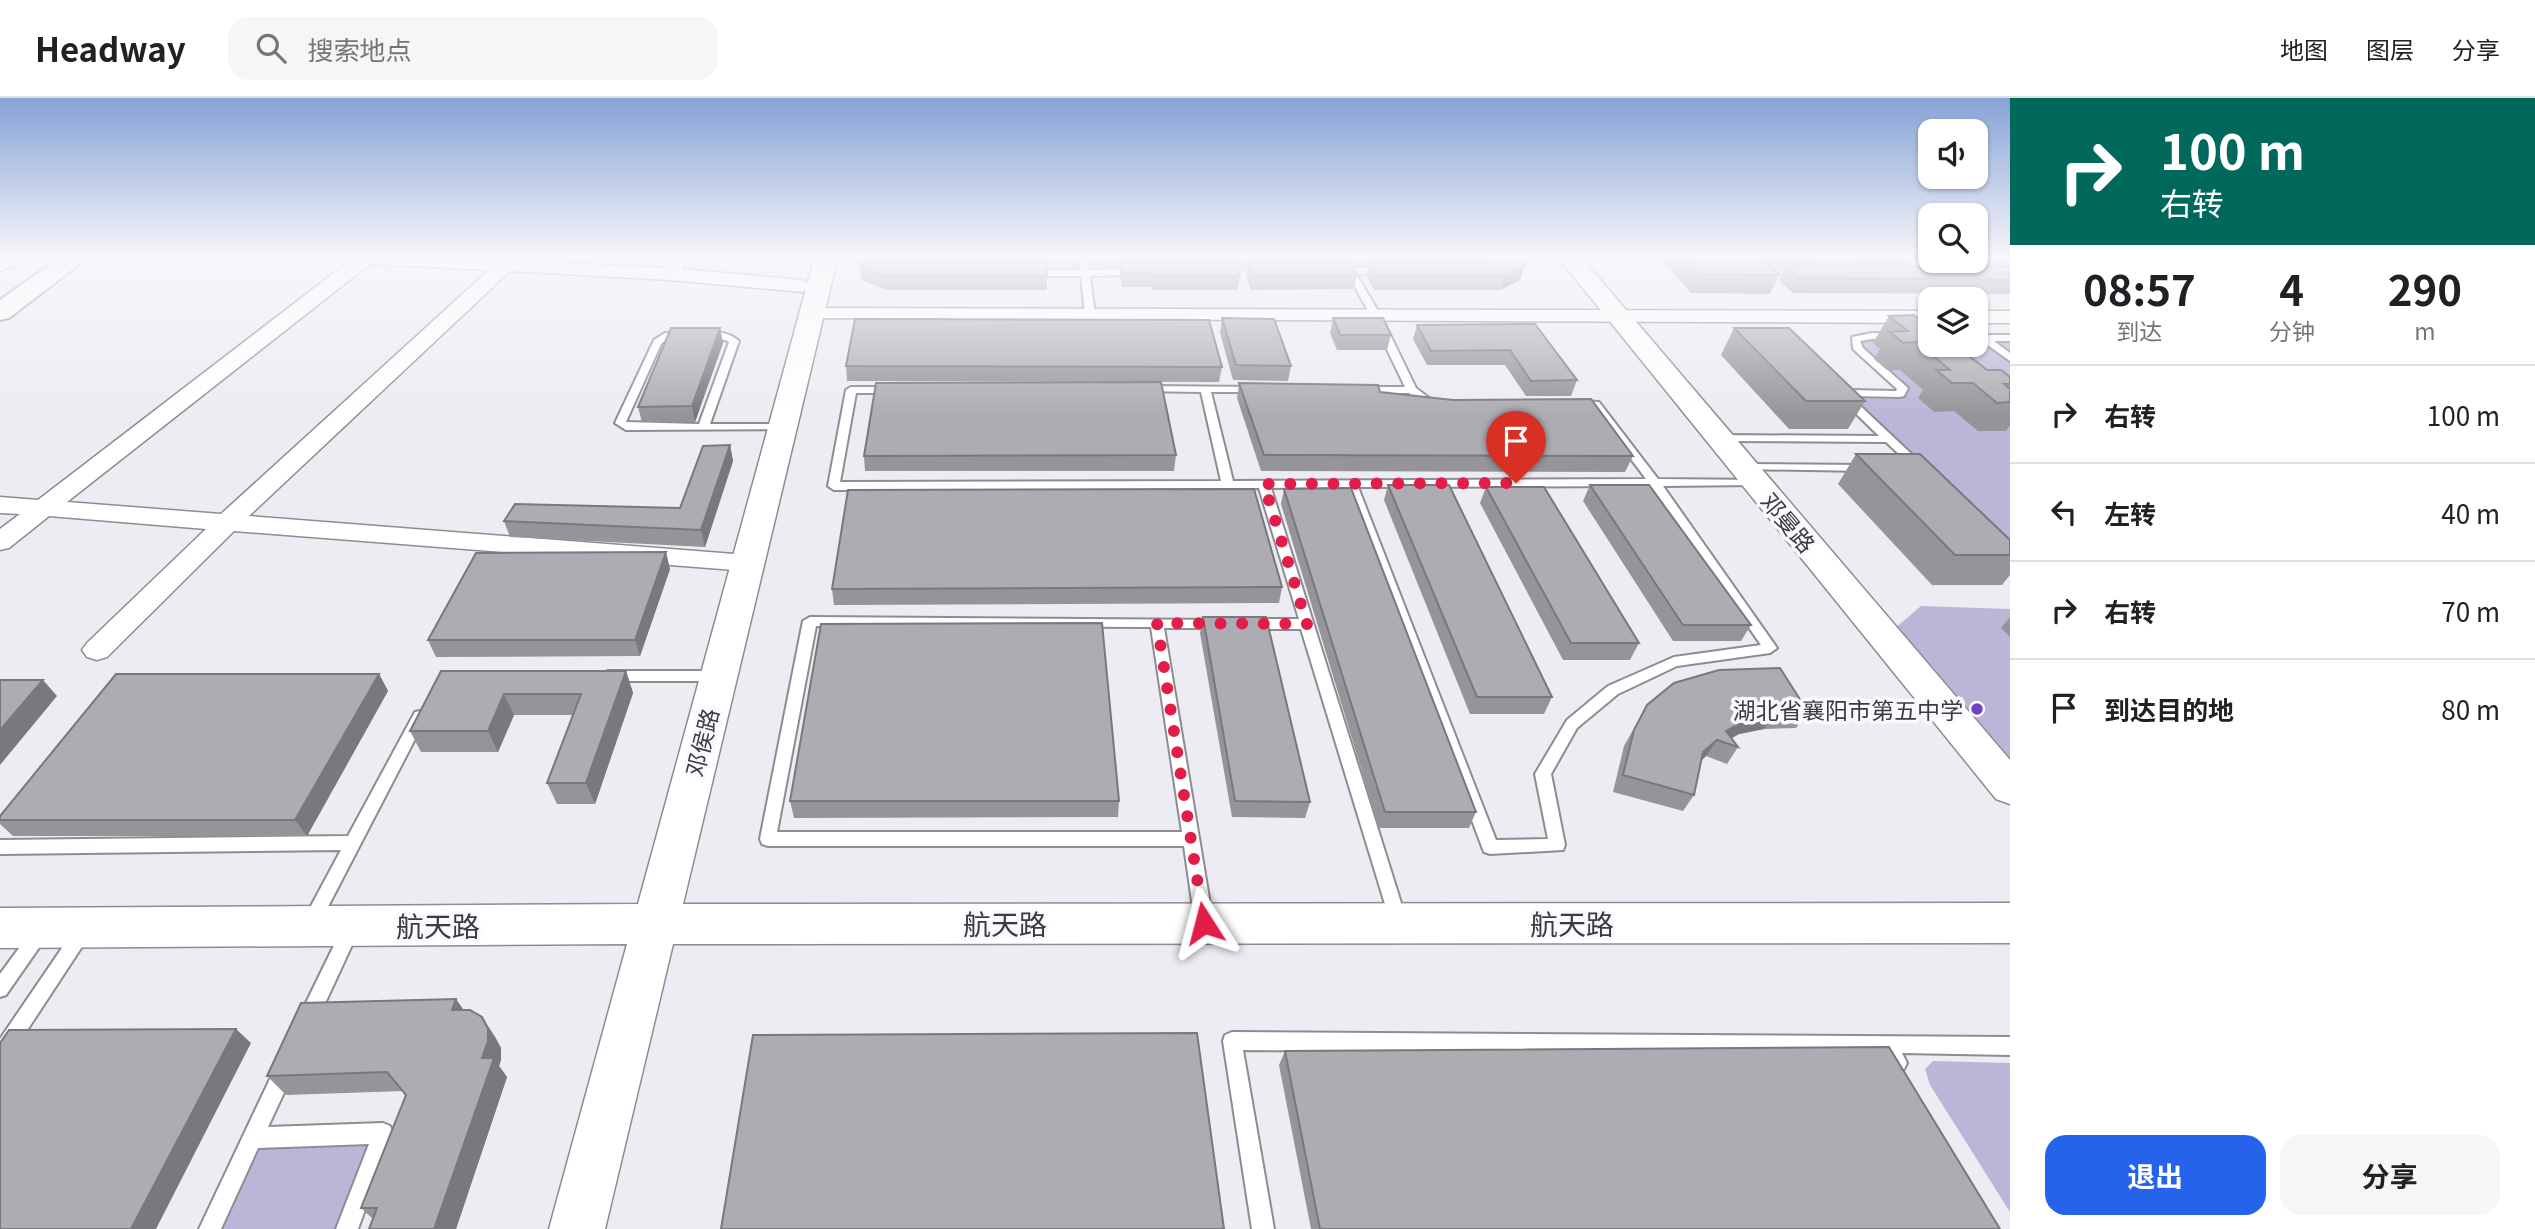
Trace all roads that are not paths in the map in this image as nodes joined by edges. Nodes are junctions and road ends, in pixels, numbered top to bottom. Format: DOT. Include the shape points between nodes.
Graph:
graph roads {
  1 [pos="300,309"];
  2 [pos="458,309"];
  3 [pos="805,309"];
  4 [pos="973,309"];
  5 [pos="1089,309"];
  6 [pos="1372,309"];
  7 [pos="1611,309"];
  8 [pos="1090,315"];
  9 [pos="1376,316"];
  10 [pos="1618,317"];
  11 [pos="1918,317"];
  12 [pos="1988,317"];
  13 [pos="2010,317"];
  14 [pos="1918,337"];
  15 [pos="1988,338"];
  16 [pos="2010,338"];
  17 [pos="1988,343"];
  18 [pos="2010,358"];
  19 [pos="1137,389"];
  20 [pos="1205,389"];
  21 [pos="906,390"];
  22 [pos="1274,390"];
  23 [pos="1343,390"];
  24 [pos="1412,390"];
  25 [pos="1444,404"];
  26 [pos="1567,404"];
  27 [pos="704,427"];
  28 [pos="782,427"];
  29 [pos="1719,438"];
  30 [pos="1890,439"];
  31 [pos="1879,468"];
  32 [pos="1906,468"];
  33 [pos="1920,468"];
  34 [pos="1749,475"];
  35 [pos="1930,478"];
  36 [pos="1654,482"];
  37 [pos="1351,483"];
  38 [pos="1228,484"];
  39 [pos="1264,484"];
  40 [pos="0,505"];
  41 [pos="43,508"];
  42 [pos="227,523"];
  43 [pos="0,542"];
  44 [pos="747,563"];
  45 [pos="1157,623"];
  46 [pos="1307,624"];
  47 [pos="97,650"];
  48 [pos="593,676"];
  49 [pos="718,676"];
  50 [pos="429,699"];
  51 [pos="2010,788"];
  52 [pos="1191,839"];
  53 [pos="354,843"];
  54 [pos="0,847"];
  55 [pos="1204,923"];
  56 [pos="1398,923"];
  57 [pos="2010,923"];
  58 [pos="655,924"];
  59 [pos="331,926"];
  60 [pos="65,927"];
  61 [pos="0,928"];
  62 [pos="0,989"];
  63 [pos="1885,1044"];
  64 [pos="2010,1046"];
  65 [pos="0,1055"];
  66 [pos="1906,1079"];
  67 [pos="252,1138"];
  68 [pos="210,1229"];
  69 [pos="347,1229"];
  70 [pos="577,1229"];
  71 [pos="1263,1229"];
  1 -- 41 [label="street"];
  2 -- 42 [label="street"];
  3 -- 28 [label="street, 邓侯路"];
  4 -- 8 [label="street"];
  5 -- 8 [label="lane"];
  6 -- 9 [label="lane"];
  7 -- 10 [label="street, 邓曼路"];
  8 -- 9 [label="street"];
  9 -- 10 [label="street"];
  9 -- 24 [label="lane"];
  10 -- 11 [label="street"];
  10 -- 29 [label="street, 邓曼路"];
  12 -- 13 [label="street"];
  14 -- 30 [label="lane" via="1855,339 1858,349 1903,388 1900,394 1850,393 1847,400"];
  15 -- 16 [label="lane"];
  17 -- 18 [label="lane"];
  19 -- 20 [label="lane"];
  20 -- 22 [label="lane"];
  20 -- 38 [label="lane"];
  21 -- 38 [label="lane" via="851,390 834,486"];
  23 -- 24 [label="lane"];
  24 -- 25 [label="lane" via="1430,404"];
  26 -- 36 [label="lane" via="1595,404"];
  27 -- 27 [label="lane" via="620,424 657,342 665,336 726,336 734,341"];
  27 -- 28 [label="lane"];
  28 -- 44 [label="street, 邓侯路"];
  29 -- 30 [label="lane"];
  29 -- 34 [label="street, 邓曼路"];
  30 -- 33 [label="lane"];
  31 -- 34 [label="lane"];
  32 -- 33 [label="lane"];
  33 -- 35 [label="lane"];
  34 -- 36 [label="lane"];
  34 -- 51 [label="street, 邓曼路"];
  36 -- 37 [label="lane"];
  36 -- 37 [label="lane" via="1770,649 1674,662 1613,690 1572,724 1543,775 1557,845 1490,847"];
  37 -- 39 [label="lane"];
  38 -- 39 [label="lane"];
  39 -- 46 [label="lane"];
  40 -- 41 [label="street"];
  41 -- 42 [label="street"];
  41 -- 43 [label="street"];
  42 -- 44 [label="street"];
  42 -- 47 [label="street"];
  44 -- 49 [label="street, 邓侯路"];
  45 -- 46 [label="lane"];
  45 -- 52 [label="lane"];
  45 -- 52 [label="lane" via="810,621 768,839"];
  46 -- 56 [label="lane"];
  48 -- 49 [label="lane"];
  49 -- 58 [label="street, 邓侯路"];
  50 -- 53 [label="lane"];
  52 -- 55 [label="lane"];
  53 -- 54 [label="lane"];
  53 -- 59 [label="lane"];
  55 -- 56 [label="street, 航天路"];
  55 -- 58 [label="street, 航天路"];
  56 -- 57 [label="street, 航天路"];
  58 -- 59 [label="street, 航天路"];
  58 -- 70 [label="street, 邓侯路"];
  59 -- 60 [label="street, 航天路"];
  59 -- 67 [label="lane" via="297,1044"];
  60 -- 61 [label="street, 航天路"];
  60 -- 62 [label="lane"];
  60 -- 65 [label="lane"];
  63 -- 64 [label="lane"];
  63 -- 66 [label="lane"];
  63 -- 71 [label="lane" via="1232,1041"];
  67 -- 68 [label="lane"];
  67 -- 69 [label="lane" via="383,1133"];
}
